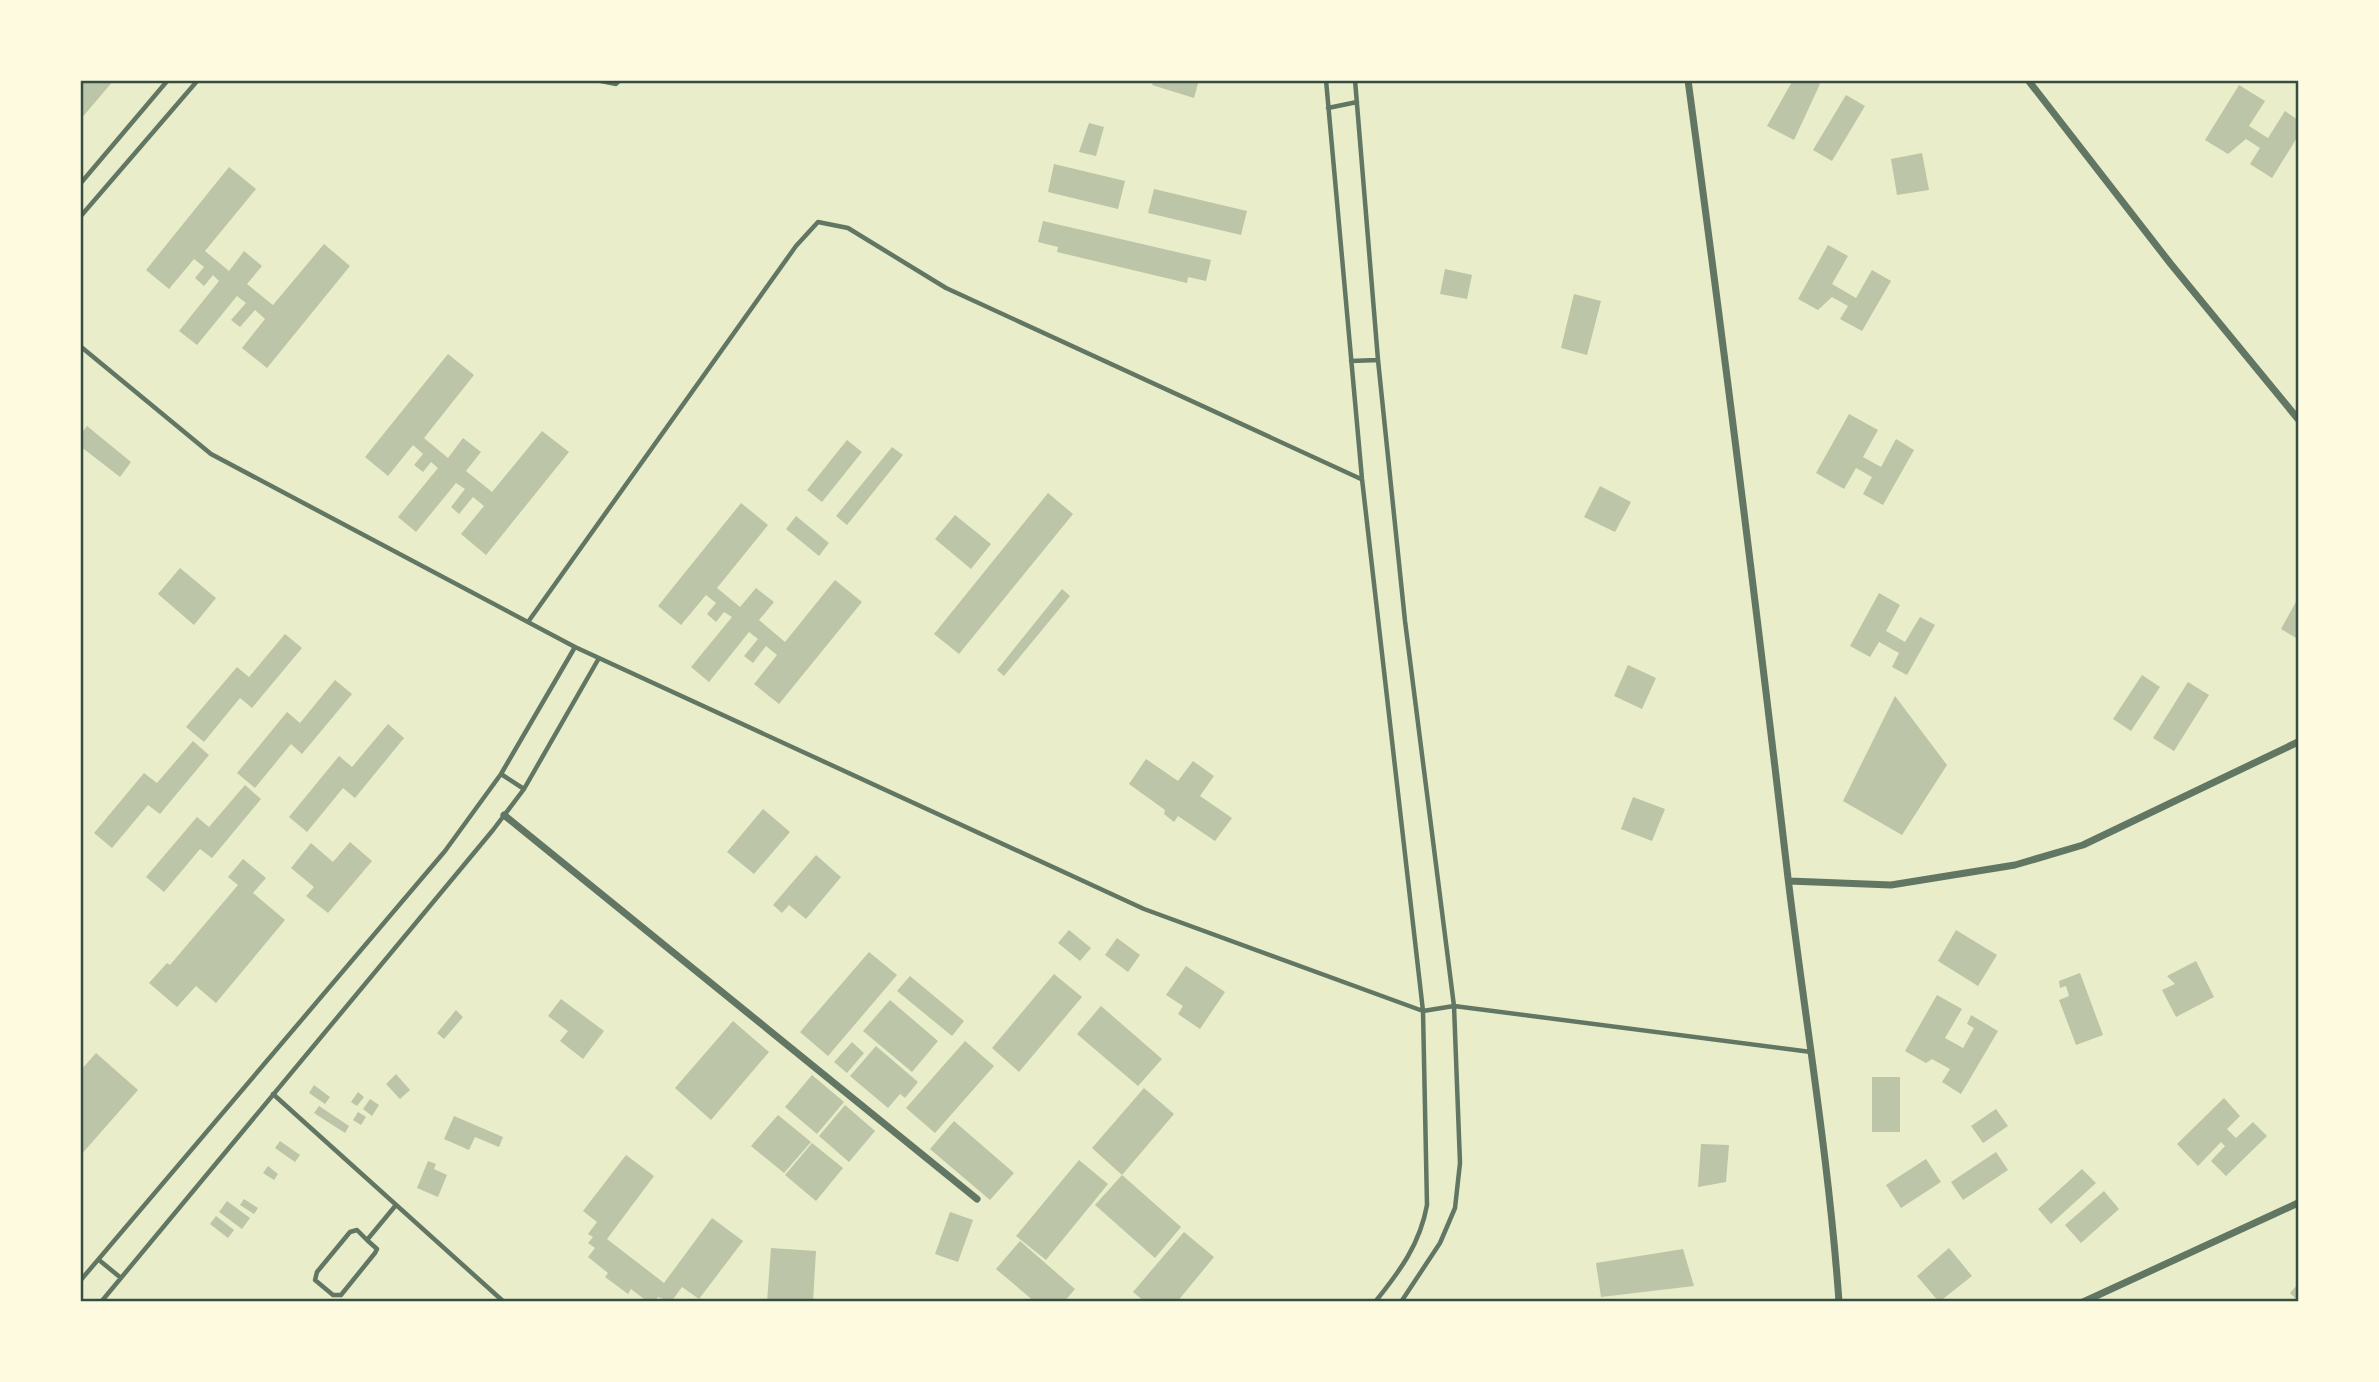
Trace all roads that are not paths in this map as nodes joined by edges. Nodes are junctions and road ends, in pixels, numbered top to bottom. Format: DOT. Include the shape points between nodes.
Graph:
graph roads {
  1 [pos="168,80"];
  2 [pos="198,80"];
  3 [pos="596,80"];
  4 [pos="620,80"];
  5 [pos="1325,80"];
  6 [pos="1355,80"];
  7 [pos="1688,80"];
  8 [pos="2028,80"];
  9 [pos="1357,102"];
  10 [pos="1328,108"];
  11 [pos="80,184"];
  12 [pos="80,217"];
  13 [pos="80,345"];
  14 [pos="1378,360"];
  15 [pos="1351,361"];
  16 [pos="2298,419"];
  17 [pos="1362,479"];
  18 [pos="528,622"];
  19 [pos="575,647"];
  20 [pos="599,658"];
  21 [pos="2298,742"];
  22 [pos="501,774"];
  23 [pos="524,789"];
  24 [pos="504,815"];
  25 [pos="1789,881"];
  26 [pos="1454,1006"];
  27 [pos="1423,1011"];
  28 [pos="1811,1052"];
  29 [pos="273,1094"];
  30 [pos="976,1199"];
  31 [pos="2298,1202"];
  32 [pos="396,1205"];
  33 [pos="367,1240"];
  34 [pos="99,1260"];
  35 [pos="121,1278"];
  36 [pos="80,1281"];
  37 [pos="101,1301"];
  38 [pos="503,1301"];
  39 [pos="1375,1301"];
  40 [pos="1401,1301"];
  41 [pos="1839,1301"];
  42 [pos="2082,1301"];
  1 -- 11 [label="lane"];
  2 -- 12 [label="lane"];
  3 -- 4 [label="lane" via="615,84"];
  5 -- 10 [label="lane"];
  6 -- 9 [label="lane"];
  7 -- 25 [label="street"];
  8 -- 16 [label="street"];
  9 -- 10 [label="lane"];
  9 -- 14 [label="lane"];
  10 -- 15 [label="lane"];
  13 -- 18 [label="lane" via="211,454"];
  14 -- 15 [label="lane"];
  14 -- 26 [label="lane" via="1405,621"];
  15 -- 17 [label="lane"];
  17 -- 18 [label="lane" via="946,288 848,228 818,222 790,253"];
  17 -- 27 [label="lane"];
  18 -- 19 [label="lane"];
  19 -- 20 [label="lane"];
  19 -- 22 [label="lane"];
  20 -- 23 [label="lane"];
  20 -- 27 [label="lane" via="1144,909"];
  21 -- 25 [label="street" via="2083,845 2015,866 1891,885"];
  22 -- 23 [label="lane"];
  22 -- 34 [label="lane" via="445,850"];
  23 -- 24 [label="lane"];
  24 -- 29 [label="lane"];
  24 -- 30 [label="street"];
  25 -- 28 [label="street"];
  26 -- 27 [label="lane"];
  26 -- 28 [label="lane"];
  26 -- 40 [label="lane" via="1460,1163 1455,1208 1440,1243"];
  27 -- 39 [label="lane" via="1427,1205 1422,1231 1401,1270"];
  28 -- 41 [label="street"];
  29 -- 32 [label="lane"];
  29 -- 35 [label="lane"];
  31 -- 42 [label="street"];
  32 -- 33 [label="lane"];
  32 -- 38 [label="lane"];
  33 -- 33 [label="lane" via="377,1249 375,1253 338,1297 315,1280 350,1232 357,1230"];
  34 -- 35 [label="lane"];
  34 -- 36 [label="lane"];
  35 -- 37 [label="lane"];
}
